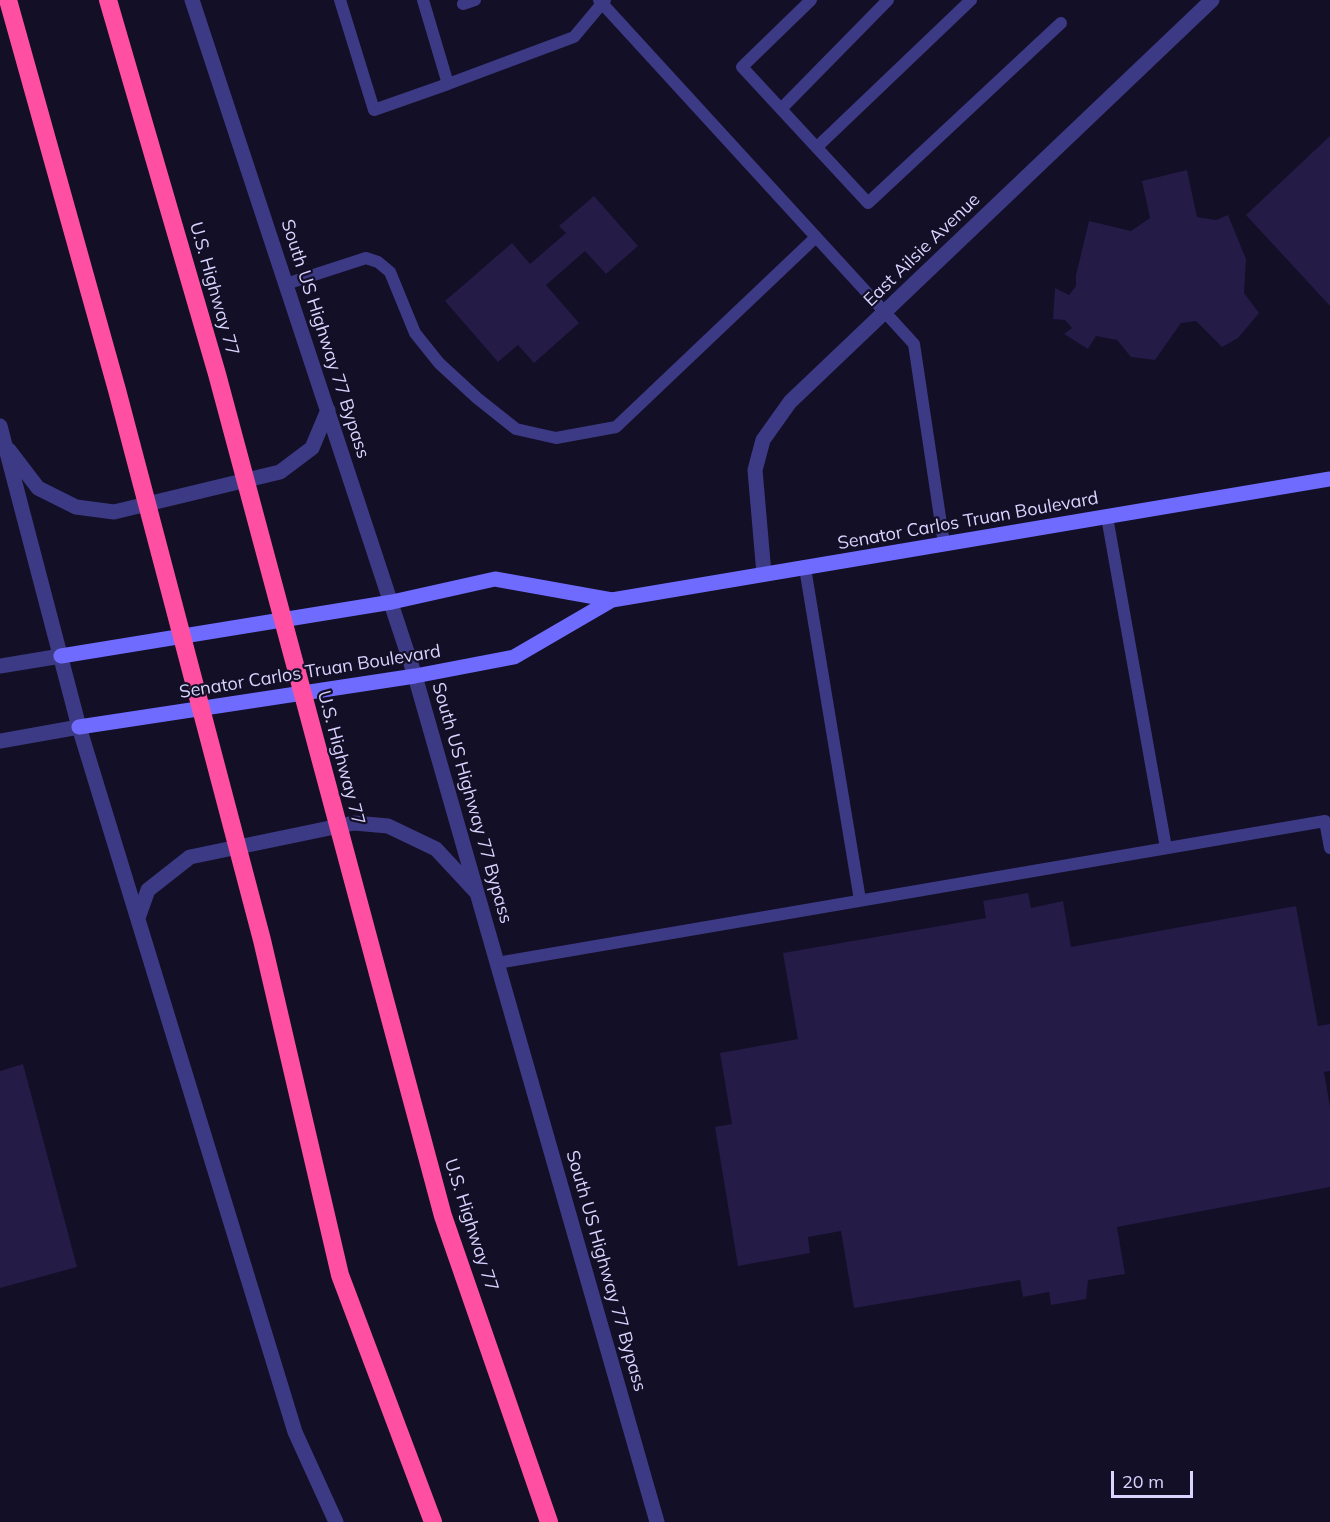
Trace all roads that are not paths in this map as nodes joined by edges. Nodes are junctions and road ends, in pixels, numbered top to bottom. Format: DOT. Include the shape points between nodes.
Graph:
graph roads {
  1 [pos="8,0"];
  2 [pos="108,0"];
  3 [pos="192,0"];
  4 [pos="340,0"];
  5 [pos="423,0"];
  6 [pos="811,0"];
  7 [pos="888,0"];
  8 [pos="971,0"];
  9 [pos="1212,0"];
  10 [pos="602,1"];
  11 [pos="1062,23"];
  12 [pos="448,84"];
  13 [pos="781,109"];
  14 [pos="817,147"];
  15 [pos="816,237"];
  16 [pos="286,284"];
  17 [pos="886,312"];
  18 [pos="328,410"];
  19 [pos="0,426"];
  20 [pos="5,446"];
  21 [pos="1330,479"];
  22 [pos="1107,517"];
  23 [pos="944,544"];
  24 [pos="805,568"];
  25 [pos="764,574"];
  26 [pos="612,600"];
  27 [pos="392,602"];
  28 [pos="61,656"];
  29 [pos="0,666"];
  30 [pos="415,676"];
  31 [pos="79,728"];
  32 [pos="0,741"];
  33 [pos="1166,848"];
  34 [pos="1330,848"];
  35 [pos="478,894"];
  36 [pos="860,900"];
  37 [pos="138,918"];
  38 [pos="497,963"];
  39 [pos="336,1522"];
  40 [pos="433,1522"];
  41 [pos="549,1522"];
  42 [pos="657,1522"];
  1 -- 40 [label="highway" via="117,390 262,940 340,1275"];
  2 -- 41 [label="highway, U.S. Highway 77" via="217,374 443,1216"];
  3 -- 16 [label="street, South US Highway 77 Bypass"];
  4 -- 12 [label="lane" via="374,110"];
  5 -- 12 [label="lane"];
  6 -- 13 [label="lane" via="742,67"];
  7 -- 13 [label="lane"];
  8 -- 14 [label="lane"];
  9 -- 17 [label="street, East Ailsie Avenue"];
  10 -- 12 [label="lane" via="574,38"];
  10 -- 15 [label="lane"];
  11 -- 14 [label="lane" via="868,203"];
  13 -- 14 [label="lane"];
  15 -- 16 [label="lane" via="616,427 556,438 516,429 439,363 415,333 390,272 378,262 366,258"];
  15 -- 17 [label="lane"];
  16 -- 18 [label="street, South US Highway 77 Bypass"];
  17 -- 23 [label="lane" via="914,344"];
  17 -- 25 [label="street, East Ailsie Avenue" via="790,402 763,440 755,470"];
  18 -- 20 [label="street" via="312,448 280,472 114,512 76,507 38,488"];
  18 -- 27 [label="street, South US Highway 77 Bypass"];
  19 -- 20 [label="street"];
  20 -- 28 [label="street"];
  21 -- 22 [label="main road, Senator Carlos Truan Boulevard"];
  22 -- 23 [label="main road, Senator Carlos Truan Boulevard"];
  22 -- 33 [label="lane"];
  23 -- 24 [label="main road, Senator Carlos Truan Boulevard"];
  24 -- 25 [label="main road, Senator Carlos Truan Boulevard"];
  24 -- 36 [label="lane"];
  25 -- 26 [label="main road, Senator Carlos Truan Boulevard"];
  26 -- 27 [label="main road, Senator Carlos Truan Boulevard" via="495,579"];
  26 -- 30 [label="main road, Senator Carlos Truan Boulevard" via="514,657"];
  27 -- 28 [label="main road, Senator Carlos Truan Boulevard"];
  27 -- 30 [label="street, South US Highway 77 Bypass"];
  28 -- 29 [label="street, Senator Carlos Truan Boulevard"];
  28 -- 31 [label="street"];
  30 -- 31 [label="main road, Senator Carlos Truan Boulevard"];
  30 -- 35 [label="street, South US Highway 77 Bypass"];
  31 -- 32 [label="street, Senator Carlos Truan Boulevard"];
  31 -- 37 [label="street"];
  33 -- 34 [label="lane" via="1325,821"];
  33 -- 36 [label="lane"];
  35 -- 37 [label="street" via="436,849 388,826 354,823 190,858 148,890"];
  35 -- 38 [label="street, South US Highway 77 Bypass"];
  36 -- 38 [label="lane"];
  37 -- 39 [label="street" via="295,1432"];
  38 -- 42 [label="street, South US Highway 77 Bypass"];
}
